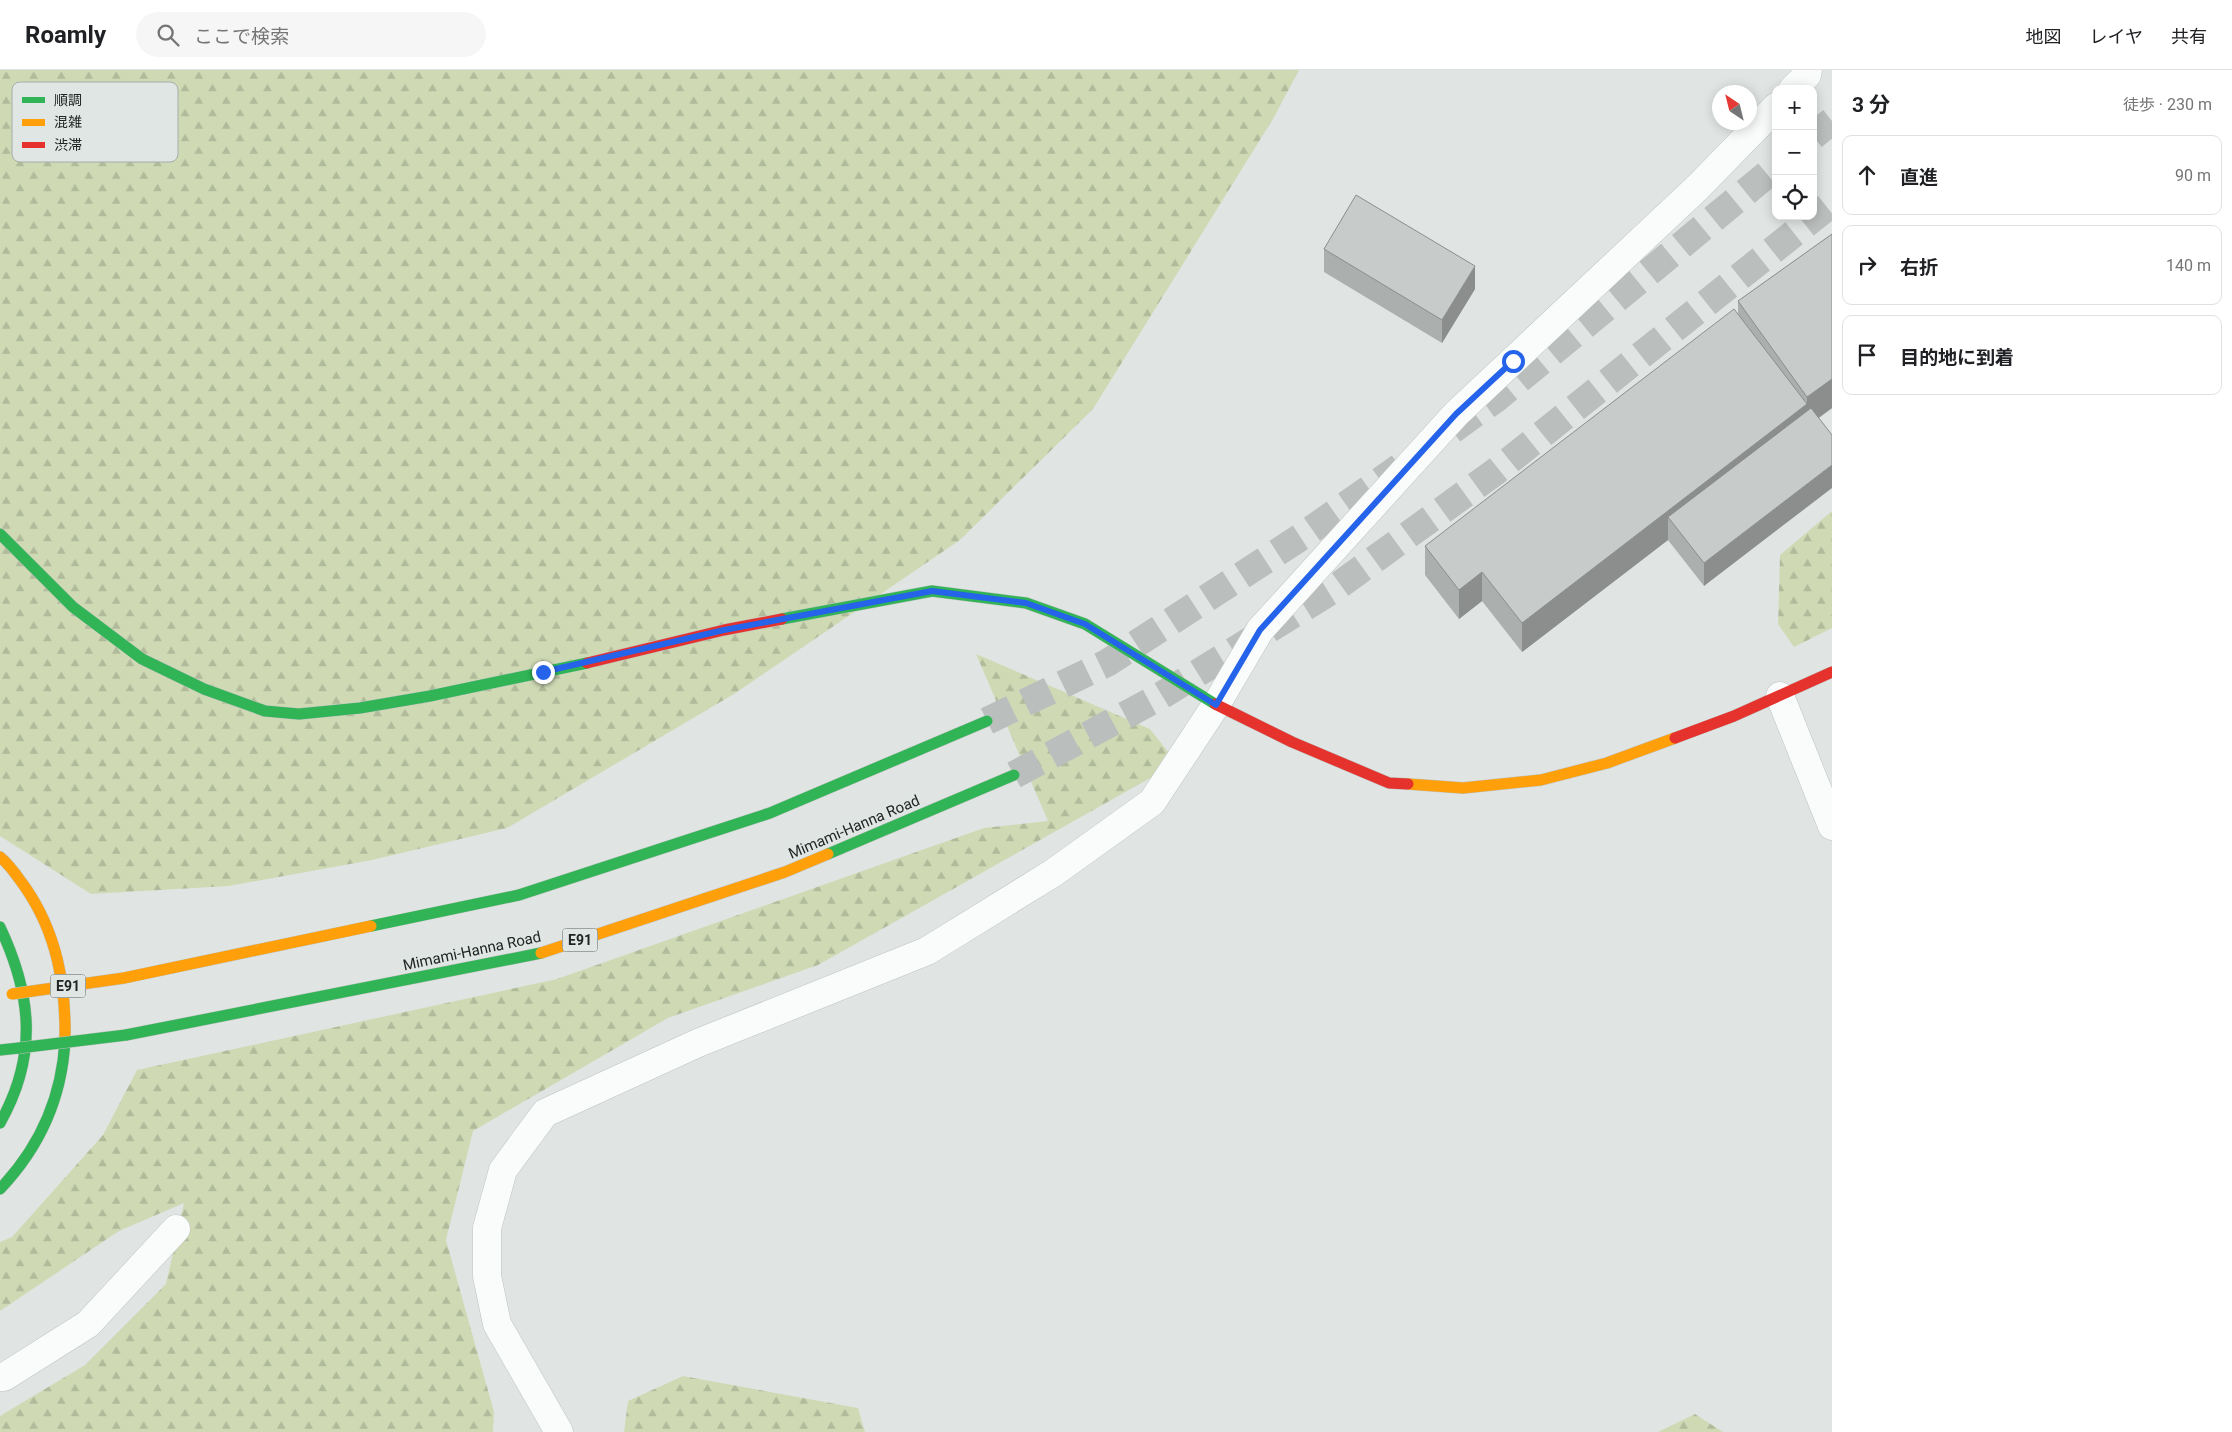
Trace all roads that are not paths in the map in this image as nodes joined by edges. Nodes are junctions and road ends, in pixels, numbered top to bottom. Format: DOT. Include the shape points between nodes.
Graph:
graph roads {
  1 [pos="1808,70"];
  2 [pos="1797,85"];
  3 [pos="1772,111"];
  4 [pos="0,534"];
  5 [pos="1832,672"];
  6 [pos="1780,696"];
  7 [pos="1216,705"];
  8 [pos="987,721"];
  9 [pos="1014,775"];
  10 [pos="1832,826"];
  11 [pos="0,857"];
  12 [pos="0,927"];
  13 [pos="0,995"];
  14 [pos="0,1050"];
  15 [pos="0,1123"];
  16 [pos="0,1189"];
  17 [pos="176,1229"];
  18 [pos="0,1376"];
  19 [pos="559,1432"];
  1 -- 2 [label="street"];
  3 -- 7 [label="street" via="1697,188 1456,414 1260,630"];
  4 -- 7 [label="main road" via="73,607 142,659 204,689 266,711 299,714 360,708 581,664 724,630 932,591 1026,603 1085,624"];
  5 -- 6 [label="main road"];
  6 -- 7 [label="main road" via="1607,763 1541,780 1463,788 1389,783"];
  6 -- 10 [label="street"];
  7 -- 19 [label="street" via="1152,802 1052,873 928,951 698,1043 545,1113 503,1170 487,1228 487,1276 497,1324"];
  8 -- 13 [label="main road, E91, bridge" via="770,813 519,895 124,978"];
  9 -- 14 [label="main road, Mimami-Hanna Road / E91, bridge" via="785,872 536,955 126,1035"];
  11 -- 16 [label="main road" via="28,890 46,921 58,956 66,1030 64,1064 55,1101 40,1137 17,1172"];
  12 -- 15 [label="main road" via="18,968 26,1030 24,1062 16,1091"];
  17 -- 18 [label="street" via="88,1324 4,1377"];
}
